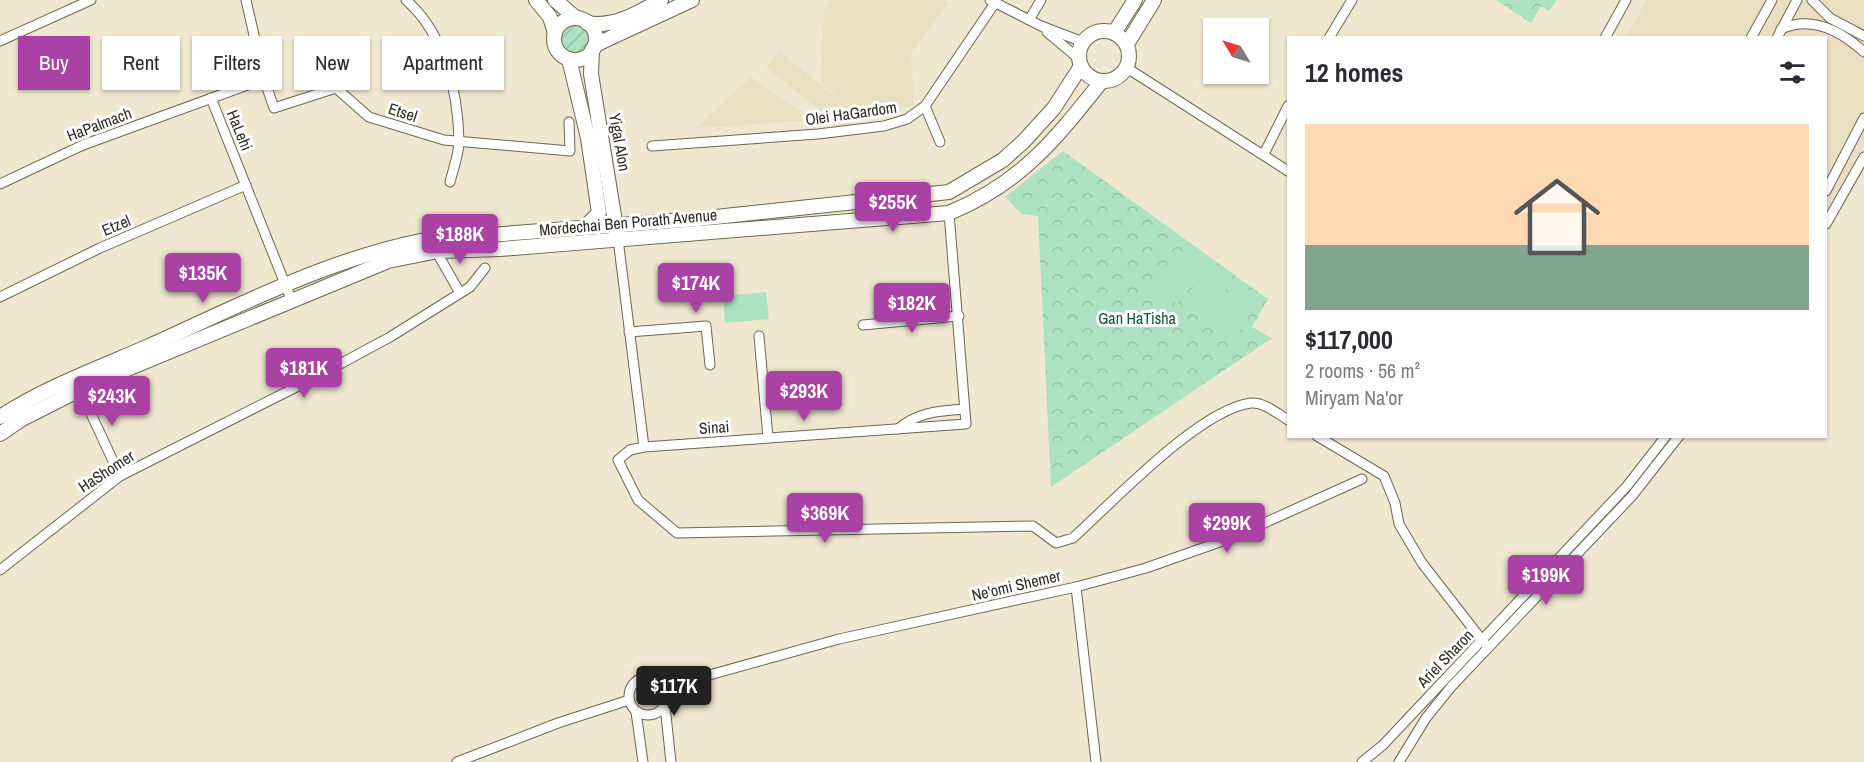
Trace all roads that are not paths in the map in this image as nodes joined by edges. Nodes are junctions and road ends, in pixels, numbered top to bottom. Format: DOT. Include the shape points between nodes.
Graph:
graph roads {
  1 [pos="91,0"];
  2 [pos="246,0"];
  3 [pos="406,0"];
  4 [pos="536,0"];
  5 [pos="555,0"];
  6 [pos="661,0"];
  7 [pos="692,0"];
  8 [pos="1041,0"];
  9 [pos="1134,0"];
  10 [pos="1154,0"];
  11 [pos="1352,0"];
  12 [pos="1626,0"];
  13 [pos="1772,0"];
  14 [pos="1797,0"];
  15 [pos="1812,0"];
  16 [pos="992,2"];
  17 [pos="582,20"];
  18 [pos="1029,20"];
  19 [pos="1041,27"];
  20 [pos="555,33"];
  21 [pos="1114,33"];
  22 [pos="1779,33"];
  23 [pos="254,36"];
  24 [pos="1330,36"];
  25 [pos="1606,36"];
  26 [pos="1752,36"];
  27 [pos="1864,36"];
  28 [pos="0,40"];
  29 [pos="1083,42"];
  30 [pos="1127,44"];
  31 [pos="594,48"];
  32 [pos="1864,52"];
  33 [pos="569,59"];
  34 [pos="1080,62"];
  35 [pos="1127,68"];
  36 [pos="1101,82"];
  37 [pos="233,90"];
  38 [pos="268,90"];
  39 [pos="211,98"];
  40 [pos="926,106"];
  41 [pos="1287,108"];
  42 [pos="1864,118"];
  43 [pos="569,122"];
  44 [pos="600,128"];
  45 [pos="588,138"];
  46 [pos="940,142"];
  47 [pos="459,144"];
  48 [pos="652,146"];
  49 [pos="570,147"];
  50 [pos="1263,154"];
  51 [pos="1864,157"];
  52 [pos="1287,170"];
  53 [pos="450,182"];
  54 [pos="0,184"];
  55 [pos="246,185"];
  56 [pos="1827,189"];
  57 [pos="949,213"];
  58 [pos="1827,222"];
  59 [pos="584,228"];
  60 [pos="617,233"];
  61 [pos="436,251"];
  62 [pos="485,268"];
  63 [pos="286,285"];
  64 [pos="460,293"];
  65 [pos="0,297"];
  66 [pos="291,300"];
  67 [pos="959,316"];
  68 [pos="863,326"];
  69 [pos="629,333"];
  70 [pos="759,336"];
  71 [pos="710,365"];
  72 [pos="80,390"];
  73 [pos="964,409"];
  74 [pos="0,417"];
  75 [pos="1287,419"];
  76 [pos="898,429"];
  77 [pos="0,434"];
  78 [pos="768,438"];
  79 [pos="1320,438"];
  80 [pos="1664,438"];
  81 [pos="1677,438"];
  82 [pos="644,447"];
  83 [pos="120,476"];
  84 [pos="1362,479"];
  85 [pos="0,570"];
  86 [pos="1076,587"];
  87 [pos="1485,644"];
  88 [pos="666,687"];
  89 [pos="629,700"];
  90 [pos="665,706"];
  91 [pos="636,712"];
  92 [pos="457,762"];
  93 [pos="643,762"];
  94 [pos="671,762"];
  95 [pos="1096,762"];
  96 [pos="1362,762"];
  97 [pos="1399,762"];
  1 -- 28 [label="street"];
  2 -- 23 [label="street"];
  3 -- 47 [label="street" via="436,39 453,82"];
  4 -- 20 [label="street" via="550,17"];
  5 -- 17 [label="street"];
  6 -- 17 [label="street" via="621,20 601,25"];
  7 -- 31 [label="street"];
  8 -- 18 [label="street"];
  9 -- 21 [label="street"];
  10 -- 30 [label="street"];
  11 -- 24 [label="street"];
  12 -- 25 [label="street"];
  13 -- 26 [label="street"];
  14 -- 22 [label="street"];
  15 -- 27 [label="street" via="1830,18"];
  16 -- 18 [label="street"];
  16 -- 40 [label="street, Olei HaGardom"];
  17 -- 20 [label="street" via="564,21"];
  17 -- 31 [label="street" via="595,32"];
  18 -- 19 [label="street"];
  19 -- 29 [label="street"];
  19 -- 34 [label="street"];
  20 -- 33 [label="street" via="558,52"];
  21 -- 29 [label="street" via="1097,32"];
  21 -- 30 [label="street"];
  22 -- 32 [label="street" via="1797,23 1816,24"];
  29 -- 34 [label="street"];
  30 -- 35 [label="street"];
  31 -- 33 [label="street" via="582,58"];
  31 -- 44 [label="street, Yigal Alon" via="590,66"];
  33 -- 45 [label="street, Yigal Alon"];
  34 -- 36 [label="street" via="1085,74"];
  34 -- 60 [label="street, Mordechai Ben Porath Avenue" via="1054,108 1024,141 1003,160 950,192"];
  35 -- 36 [label="street" via="1111,81"];
  35 -- 50 [label="street"];
  36 -- 57 [label="street, Mordechai Ben Porath Avenue" via="1035,160 985,196"];
  37 -- 39 [label="street, HaLehi"];
  38 -- 47 [label="street, Etsel" via="274,108 336,87 369,117"];
  39 -- 54 [label="street, HaPalmach" via="83,145"];
  39 -- 55 [label="street, HaLehi"];
  40 -- 46 [label="street"];
  40 -- 48 [label="street, Olei HaGardom" via="908,119 884,126"];
  41 -- 50 [label="street"];
  42 -- 56 [label="street"];
  43 -- 49 [label="street"];
  44 -- 45 [label="street"];
  44 -- 60 [label="street, Yigal Alon"];
  45 -- 49 [label="street"];
  45 -- 59 [label="street, Yigal Alon" via="599,213"];
  47 -- 49 [label="street" via="570,151"];
  47 -- 53 [label="street"];
  50 -- 52 [label="street"];
  51 -- 58 [label="street"];
  55 -- 63 [label="street, HaLehi"];
  55 -- 65 [label="street, Etzel" via="100,248"];
  57 -- 60 [label="street, Mordechai Ben Porath Avenue"];
  57 -- 67 [label="street"];
  59 -- 60 [label="street, Mordechai Ben Porath Avenue"];
  59 -- 63 [label="street, Mordechai Ben Porath Avenue" via="425,240 384,248"];
  60 -- 61 [label="street, Mordechai Ben Porath Avenue"];
  60 -- 69 [label="street"];
  61 -- 64 [label="street"];
  61 -- 66 [label="street, Mordechai Ben Porath Avenue" via="388,261"];
  62 -- 64 [label="street, HaShomer"];
  63 -- 66 [label="street, HaLehi"];
  63 -- 74 [label="street, Mordechai Ben Porath Avenue"];
  64 -- 83 [label="street, HaShomer" via="316,377"];
  66 -- 72 [label="street, Mordechai Ben Porath Avenue"];
  67 -- 68 [label="street"];
  67 -- 73 [label="street"];
  69 -- 71 [label="street" via="706,326"];
  69 -- 82 [label="street"];
  70 -- 78 [label="street"];
  72 -- 77 [label="street, Mordechai Ben Porath Avenue"];
  72 -- 83 [label="street"];
  73 -- 76 [label="street" via="921,415"];
  73 -- 76 [label="street, Sinai" via="966,424"];
  75 -- 82 [label="street" via="1253,403 1225,411 1188,435 1073,538 1056,543 1034,526 677,533 638,500 618,460 630,450"];
  76 -- 78 [label="street, Sinai"];
  78 -- 82 [label="street, Sinai"];
  79 -- 87 [label="street" via="1384,476 1399,524 1413,549"];
  80 -- 87 [label="street, Ariel Sharon" via="1627,486"];
  81 -- 87 [label="street, Ariel Sharon" via="1632,496"];
  83 -- 85 [label="street, HaShomer"];
  84 -- 86 [label="street, Ne'omi Shemer" via="1231,538"];
  86 -- 88 [label="street, Ne'omi Shemer" via="839,639"];
  86 -- 95 [label="street"];
  87 -- 96 [label="street, Ariel Sharon"];
  87 -- 97 [label="street, Ariel Sharon" via="1426,718"];
  88 -- 89 [label="street" via="654,677 639,679"];
  88 -- 90 [label="street"];
  89 -- 91 [label="street"];
  89 -- 92 [label="street"];
  90 -- 91 [label="street" via="651,716"];
  90 -- 94 [label="street"];
  91 -- 93 [label="street"];
}
